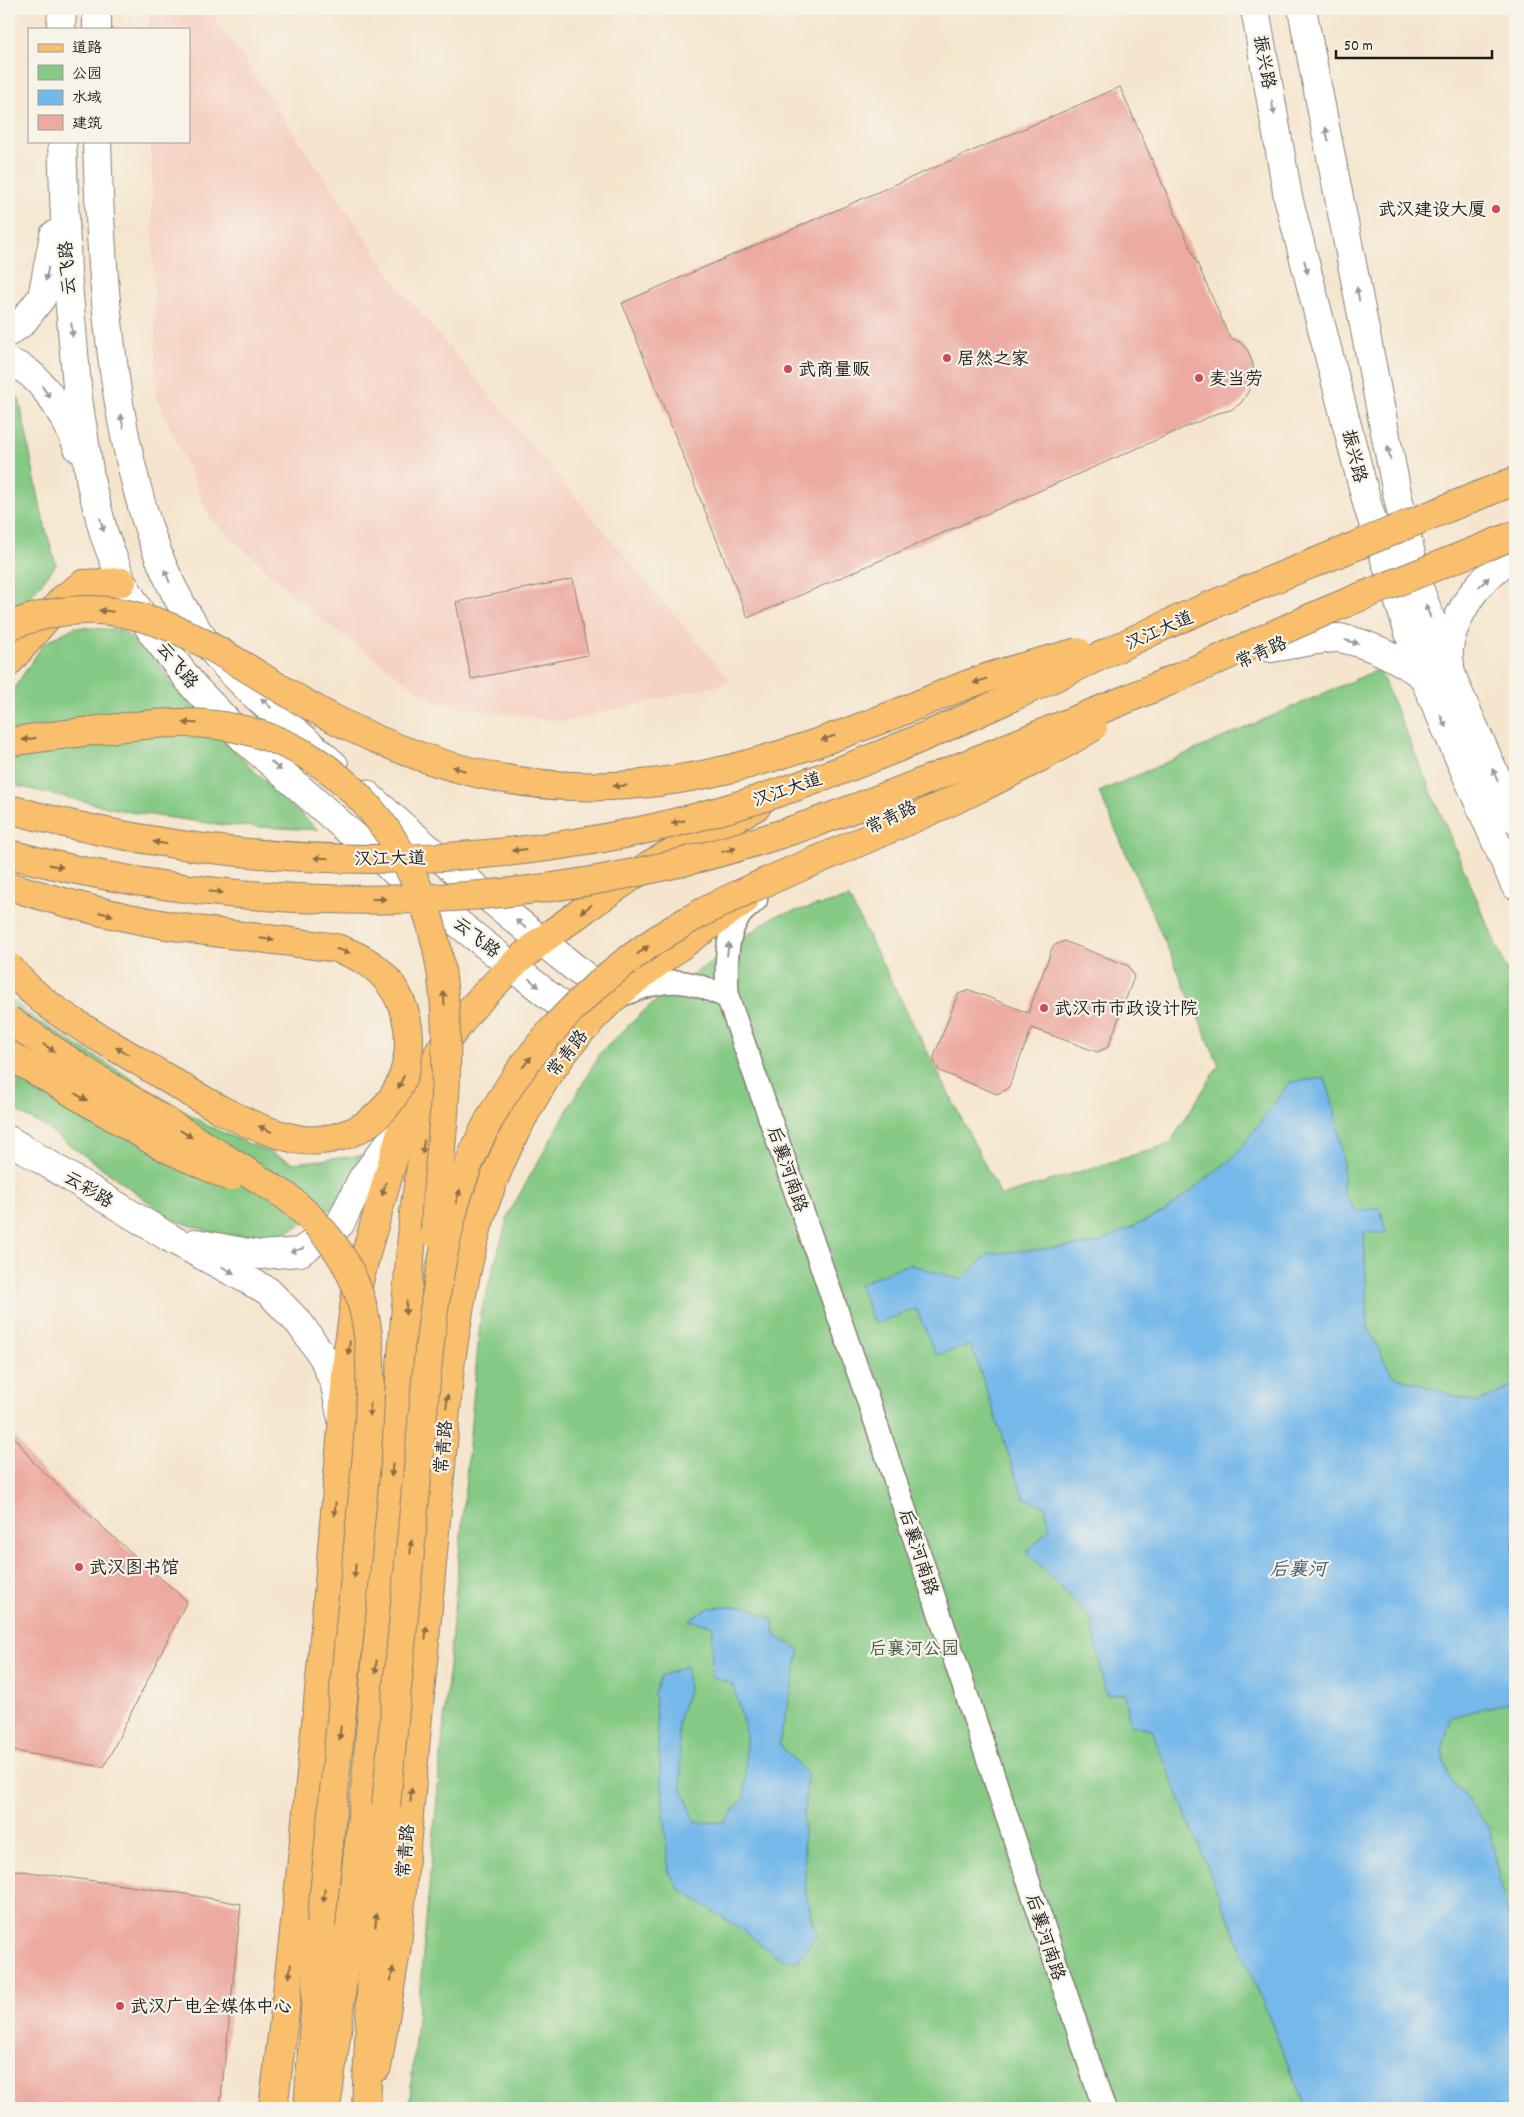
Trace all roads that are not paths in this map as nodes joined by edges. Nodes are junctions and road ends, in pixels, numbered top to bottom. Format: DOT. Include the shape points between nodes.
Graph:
graph roads {
  1 [pos="62,9"];
  2 [pos="97,9"];
  3 [pos="1255,9"];
  4 [pos="1302,9"];
  5 [pos="61,28"];
  6 [pos="97,28"];
  7 [pos="62,142"];
  8 [pos="98,142"];
  9 [pos="63,192"];
  10 [pos="9,332"];
  11 [pos="9,363"];
  12 [pos="1515,472"];
  13 [pos="1515,482"];
  14 [pos="91,484"];
  15 [pos="1402,516"];
  16 [pos="1375,528"];
  17 [pos="1515,535"];
  18 [pos="1515,547"];
  19 [pos="1515,553"];
  20 [pos="122,582"];
  21 [pos="1407,589"];
  22 [pos="9,626"];
  23 [pos="1161,628"];
  24 [pos="1270,648"];
  25 [pos="9,662"];
  26 [pos="1423,676"];
  27 [pos="1165,683"];
  28 [pos="1457,689"];
  29 [pos="9,742"];
  30 [pos="9,809"];
  31 [pos="1515,820"];
  32 [pos="9,854"];
  33 [pos="814,856"];
  34 [pos="1515,885"];
  35 [pos="9,886"];
  36 [pos="541,941"];
  37 [pos="513,965"];
  38 [pos="9,967"];
  39 [pos="728,998"];
  40 [pos="613,999"];
  41 [pos="9,1020"];
  42 [pos="587,1026"];
  43 [pos="442,1047"];
  44 [pos="9,1055"];
  45 [pos="404,1122"];
  46 [pos="9,1140"];
  47 [pos="286,1196"];
  48 [pos="170,1238"];
  49 [pos="433,1309"];
  50 [pos="343,1426"];
  51 [pos="309,1924"];
  52 [pos="316,1980"];
  53 [pos="273,2108"];
  54 [pos="297,2108"];
  55 [pos="308,2108"];
  56 [pos="326,2108"];
  57 [pos="366,2108"];
  58 [pos="371,2108"];
  59 [pos="1104,2108"];
  1 -- 5 [label="street"];
  2 -- 6 [label="street"];
  3 -- 16 [label="street, 振兴路, one-way" via="1288,198"];
  15 -- 4 [label="street, 振兴路, one-way"];
  7 -- 9 [label="street, 云飞路"];
  36 -- 8 [label="street, 云飞路, one-way" via="436,855 225,665 196,628 168,582 135,485 119,405 102,270"];
  9 -- 10 [label="street, one-way" via="42,297 22,323"];
  9 -- 14 [label="street, 云飞路, one-way" via="77,389"];
  11 -- 14 [label="street, one-way" via="39,381 70,427"];
  12 -- 15 [label="main road"];
  13 -- 23 [label="main road, 汉江大道, bridge"];
  14 -- 20 [label="street, 云飞路, one-way" via="104,534"];
  15 -- 16 [label="main road"];
  15 -- 21 [label="street, 振兴路"];
  16 -- 21 [label="street, 振兴路"];
  16 -- 36 [label="main road, one-way" via="1184,606 759,805 650,865"];
  17 -- 27 [label="main road, bridge" via="1325,612"];
  18 -- 21 [label="main road, 常青路"];
  28 -- 19 [label="street, 振兴路, one-way" via="1448,656 1452,631 1476,589"];
  20 -- 25 [label="main road" via="83,584 63,599"];
  20 -- 37 [label="street, 云飞路, one-way" via="152,634 195,688 245,740 409,884"];
  21 -- 24 [label="main road, 常青路"];
  21 -- 26 [label="street, 振兴路"];
  28 -- 21 [label="street, 振兴路, one-way"];
  23 -- 22 [label="main road, one-way, bridge" via="979,680 884,719 735,768 677,781 605,787 533,784 498,778 401,750 331,717 212,647 142,617 70,610"];
  23 -- 30 [label="main road, 汉江大道, one-way, bridge" via="1002,702 805,784 682,821 556,846 428,858 300,858 175,845"];
  24 -- 26 [label="street, one-way" via="1337,638 1368,646 1407,664"];
  24 -- 33 [label="main road, 常青路" via="907,808"];
  26 -- 34 [label="street, 振兴路, one-way"];
  32 -- 27 [label="main road, one-way, bridge" via="108,877 172,887 299,898 427,898 555,886 681,863 804,828"];
  49 -- 27 [label="main road, one-way, bridge" via="454,1210 467,1168 482,1135 499,1102 545,1039 600,983 656,940 701,914 956,801 1060,748"];
  31 -- 28 [label="street, 振兴路, one-way"];
  49 -- 29 [label="main road, one-way, bridge" via="446,1057 444,993 427,914 404,859 383,822 351,787 313,759 268,737 243,730 218,725 166,723"];
  39 -- 33 [label="street, 后襄河南路, one-way" via="726,967 730,941 740,915"];
  33 -- 40 [label="main road, 常青路" via="750,896"];
  35 -- 38 [label="main road, one-way, bridge" via="111,915 336,948 351,953 379,971 399,997 409,1029 408,1063 395,1095 364,1125 324,1140 290,1138 235,1116 88,1030 43,999"];
  36 -- 37 [label="main road"];
  36 -- 40 [label="street, 云飞路"];
  37 -- 42 [label="street, 云飞路, one-way"];
  37 -- 43 [label="main road" via="469,1011"];
  39 -- 40 [label="street" via="689,982 657,982"];
  39 -- 59 [label="street, 后襄河南路" via="877,1426"];
  40 -- 42 [label="main road, 常青路"];
  41 -- 47 [label="main road, one-way, bridge" via="83,1070"];
  58 -- 42 [label="main road, 常青路, one-way" via="397,1945 450,1367 464,1279 482,1213 509,1146 546,1080"];
  43 -- 45 [label="main road"];
  43 -- 56 [label="main road, one-way" via="431,1094 414,1212 365,1792"];
  44 -- 47 [label="main road, one-way, bridge" via="182,1156 229,1177"];
  45 -- 48 [label="street, one-way" via="362,1179 340,1224 300,1252 260,1255"];
  45 -- 50 [label="main road, one-way" via="356,1294"];
  46 -- 48 [label="street, 云彩路"];
  47 -- 51 [label="main road, one-way, bridge" via="320,1227 346,1265 364,1310 371,1359 367,1453"];
  48 -- 50 [label="street, 云彩路, one-way" via="268,1291 300,1324 323,1356 335,1385"];
  57 -- 49 [label="main road, one-way, bridge" via="372,1971"];
  50 -- 51 [label="main road, one-way" via="318,1706"];
  51 -- 52 [label="main road"];
  51 -- 53 [label="main road, one-way"];
  52 -- 54 [label="main road"];
  52 -- 55 [label="main road"];
}
